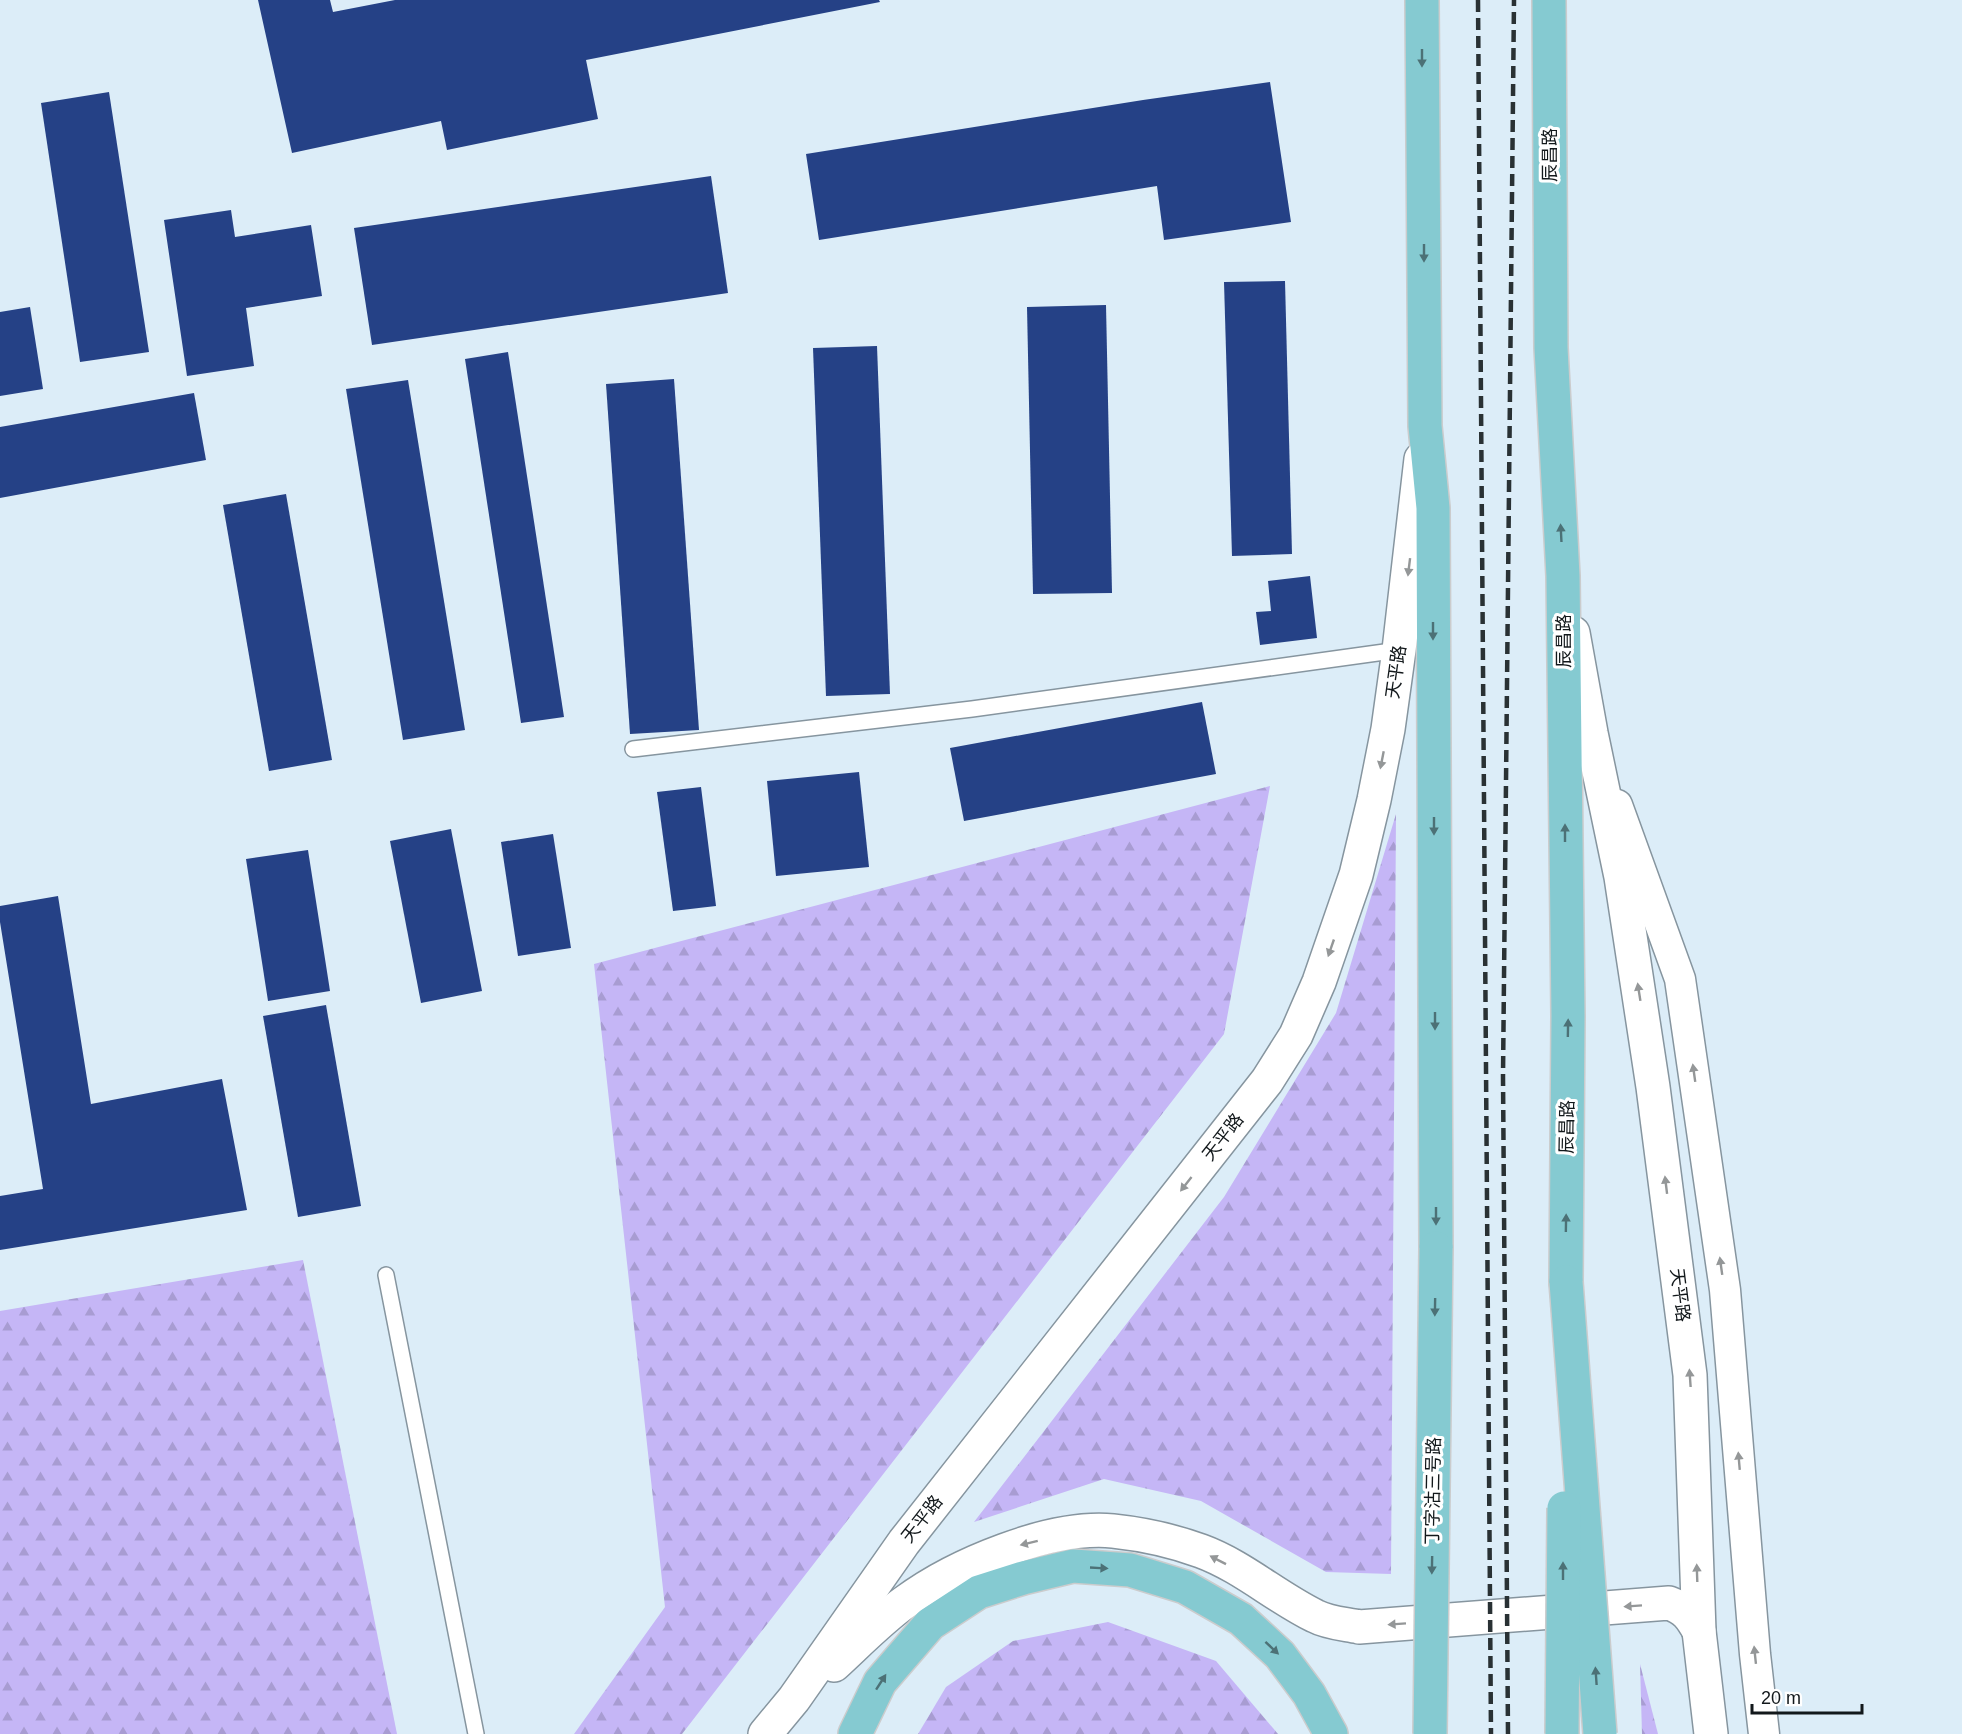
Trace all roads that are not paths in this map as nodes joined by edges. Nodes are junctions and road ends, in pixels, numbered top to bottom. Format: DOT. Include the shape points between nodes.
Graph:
graph roads {
  1 [pos="1422,0"];
  2 [pos="1549,0"];
  3 [pos="1425,426"];
  4 [pos="1563,576"];
  5 [pos="1399,650"];
  6 [pos="1591,733"];
  7 [pos="633,748"];
  8 [pos="386,1275"];
  9 [pos="1566,1282"];
  10 [pos="1699,1631"];
  11 [pos="794,1699"];
  12 [pos="476,1734"];
  13 [pos="765,1734"];
  14 [pos="855,1734"];
  15 [pos="1331,1734"];
  16 [pos="1430,1734"];
  17 [pos="1562,1734"];
  18 [pos="1600,1734"];
  19 [pos="1711,1734"];
  20 [pos="1764,1734"];
  1 -- 3 [label="main road, one-way"];
  4 -- 2 [label="main road, 辰昌路, one-way" via="1551,348"];
  3 -- 5 [label="street, 天平路, one-way"];
  3 -- 16 [label="main road, 丁字沽三号路, one-way, bridge" via="1432,508 1436,1248"];
  4 -- 6 [label="street, 天平路"];
  9 -- 4 [label="main road, 辰昌路, one-way" via="1568,1016"];
  5 -- 7 [label="lane" via="972,709"];
  5 -- 11 [label="street, 天平路, one-way" via="1374,800 1356,875 1296,1035 1267,1081 904,1542"];
  10 -- 6 [label="street, 天平路, one-way" via="1690,1375 1621,877"];
  20 -- 6 [label="street, one-way" via="1725,1290 1680,979"];
  8 -- 12 [label="lane"];
  17 -- 9 [label="main road, one-way, bridge"];
  18 -- 9 [label="main road, one-way, bridge"];
  10 -- 11 [label="street, one-way" via="1690,1614 1669,1603 1359,1627 1317,1617 1202,1551 1111,1531 1066,1533 1017,1546 935,1583 905,1602"];
  10 -- 19 [label="street, 天平路"];
  11 -- 13 [label="street, 天平路"];
  14 -- 15 [label="main road, one-way" via="880,1682 930,1624 979,1592 1073,1566 1130,1570 1185,1587 1241,1619 1280,1655 1309,1694"];
}
